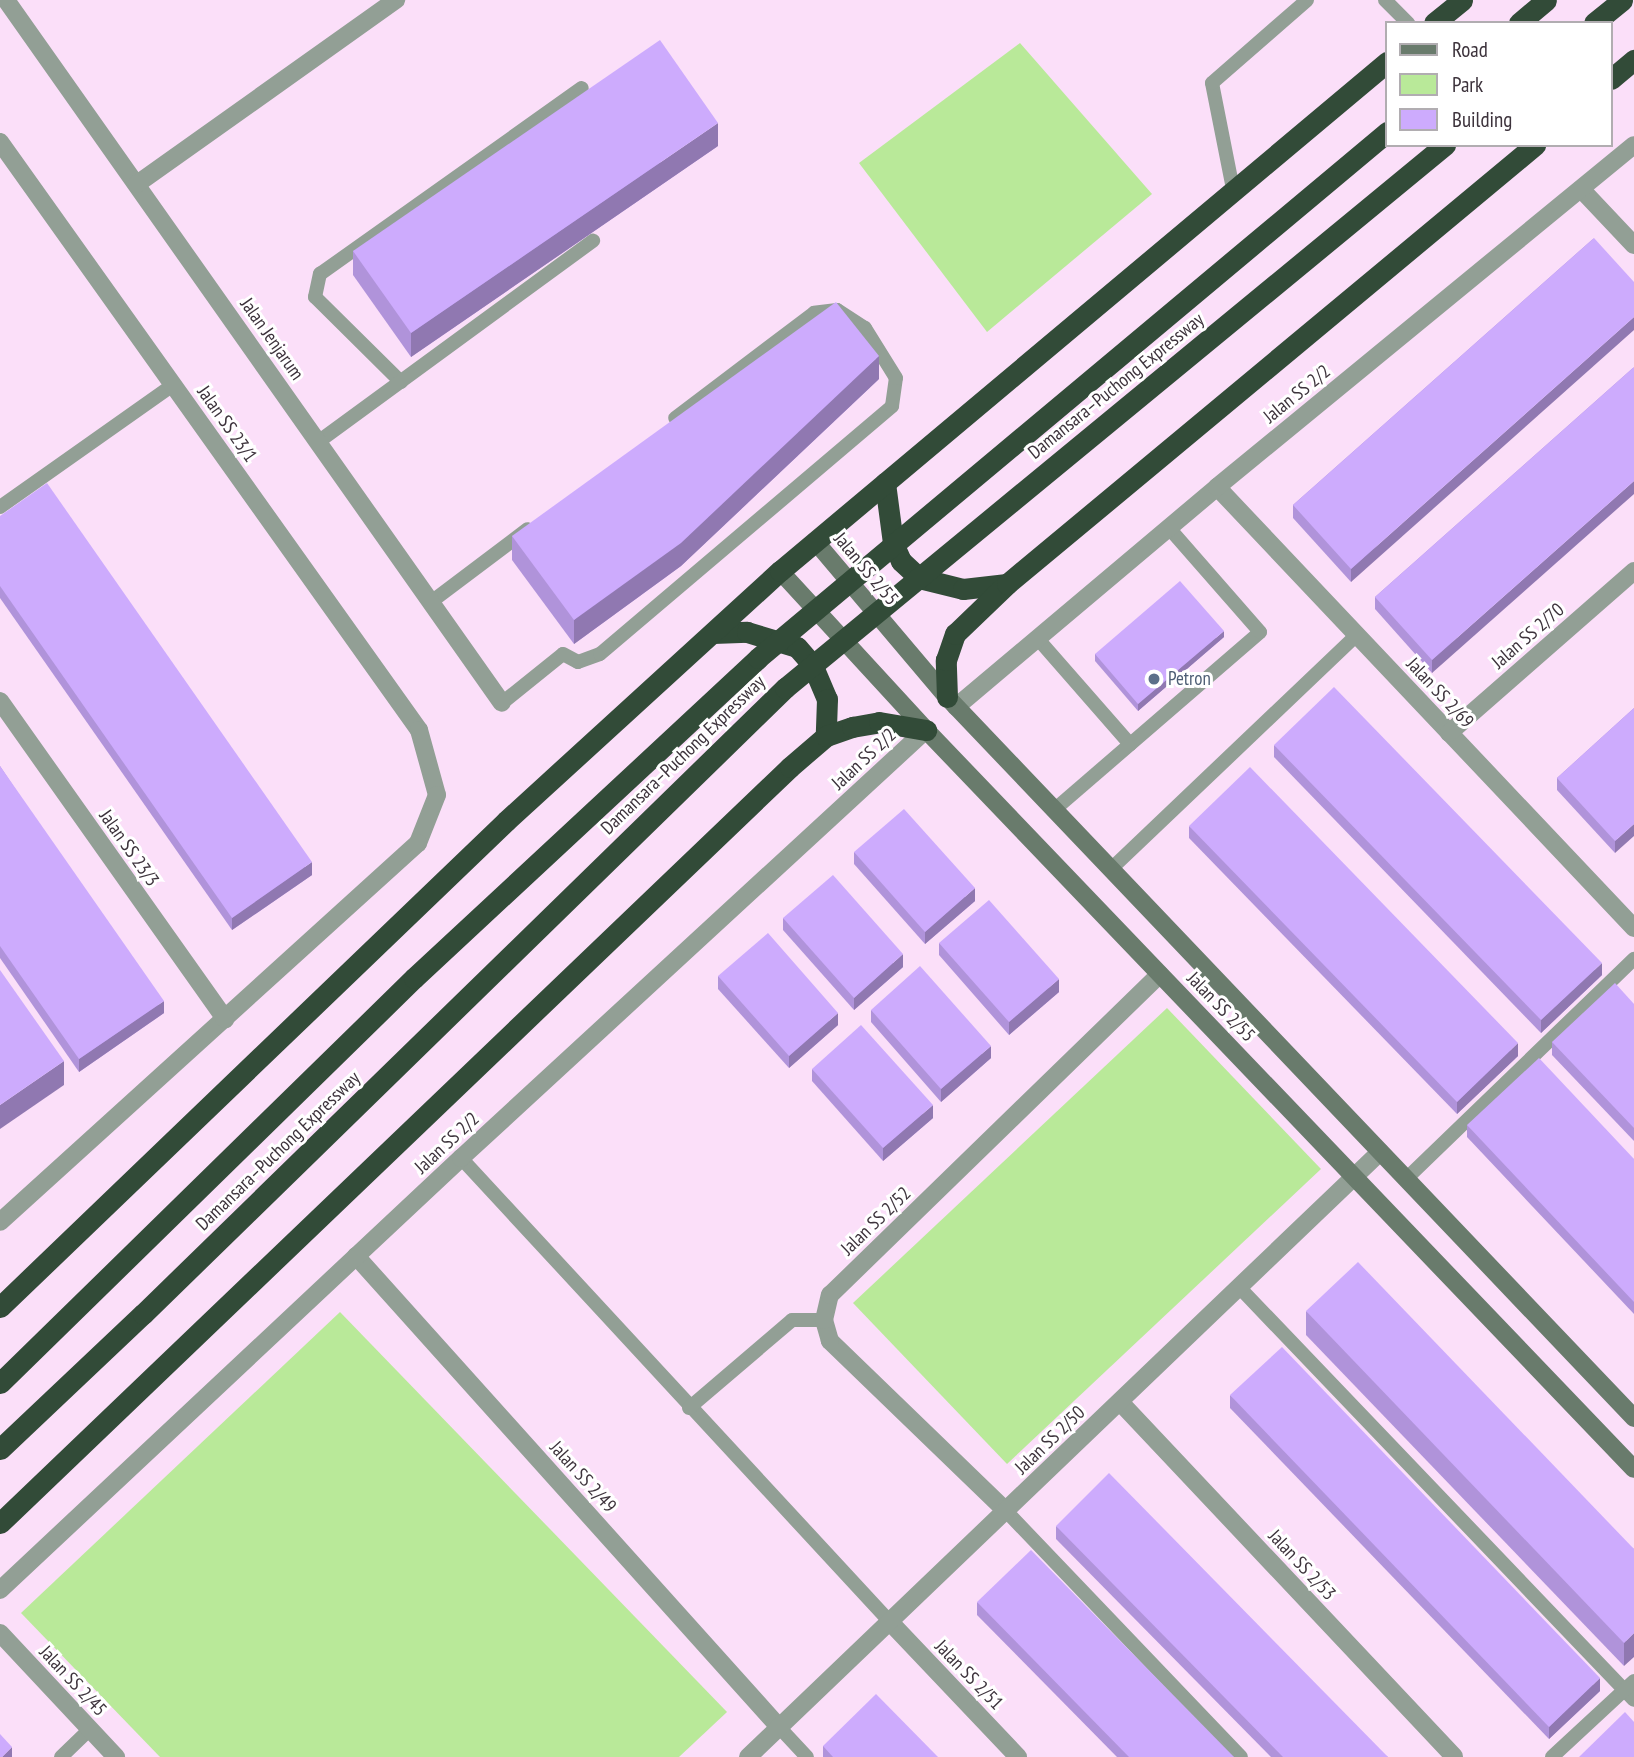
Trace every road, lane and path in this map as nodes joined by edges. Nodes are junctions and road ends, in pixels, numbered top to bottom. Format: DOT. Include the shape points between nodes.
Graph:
graph roads {
  1 [pos="6,0"];
  2 [pos="396,0"];
  3 [pos="1307,0"];
  4 [pos="1385,0"];
  5 [pos="1462,0"];
  6 [pos="1546,0"];
  7 [pos="1622,0"];
  8 [pos="1406,21"];
  9 [pos="1436,21"];
  10 [pos="1520,21"];
  11 [pos="1596,21"];
  12 [pos="1634,60"];
  13 [pos="1386,63"];
  14 [pos="1613,77"];
  15 [pos="582,88"];
  16 [pos="1386,133"];
  17 [pos="0,142"];
  18 [pos="1634,145"];
  19 [pos="1443,147"];
  20 [pos="1533,147"];
  21 [pos="137,184"];
  22 [pos="1233,189"];
  23 [pos="1581,189"];
  24 [pos="593,241"];
  25 [pos="1634,245"];
  26 [pos="401,382"];
  27 [pos="173,385"];
  28 [pos="659,431"];
  29 [pos="318,442"];
  30 [pos="885,483"];
  31 [pos="1217,487"];
  32 [pos="0,507"];
  33 [pos="540,521"];
  34 [pos="1169,528"];
  35 [pos="815,541"];
  36 [pos="779,571"];
  37 [pos="1634,571"];
  38 [pos="1007,584"];
  39 [pos="431,602"];
  40 [pos="713,633"];
  41 [pos="1357,635"];
  42 [pos="1038,639"];
  43 [pos="0,701"];
  44 [pos="502,702"];
  45 [pos="952,702"];
  46 [pos="926,730"];
  47 [pos="1449,733"];
  48 [pos="826,736"];
  49 [pos="1130,744"];
  50 [pos="1054,810"];
  51 [pos="1111,869"];
  52 [pos="1634,928"];
  53 [pos="1634,959"];
  54 [pos="1160,974"];
  55 [pos="225,1019"];
  56 [pos="1380,1152"];
  57 [pos="461,1158"];
  58 [pos="1354,1177"];
  59 [pos="1406,1179"];
  60 [pos="0,1222"];
  61 [pos="356,1256"];
  62 [pos="1239,1287"];
  63 [pos="0,1307"];
  64 [pos="824,1320"];
  65 [pos="0,1383"];
  66 [pos="1120,1402"];
  67 [pos="689,1408"];
  68 [pos="1634,1418"];
  69 [pos="0,1450"];
  70 [pos="1634,1469"];
  71 [pos="1006,1511"];
  72 [pos="0,1523"];
  73 [pos="0,1590"];
  74 [pos="890,1622"];
  75 [pos="0,1633"];
  76 [pos="1631,1690"];
  77 [pos="779,1727"];
  78 [pos="90,1730"];
  79 [pos="61,1757"];
  80 [pos="116,1757"];
  81 [pos="748,1757"];
  82 [pos="807,1757"];
  83 [pos="1018,1757"];
  84 [pos="1241,1757"];
  85 [pos="1454,1757"];
  86 [pos="1552,1757"];
  1 -- 21 [label="street, Jalan Jenjarum"];
  2 -- 21 [label="street"];
  3 -- 22 [label="lane" via="1212,83"];
  4 -- 8 [label="lane"];
  5 -- 9 [label="highway"];
  6 -- 10 [label="highway"];
  7 -- 11 [label="highway"];
  12 -- 14 [label="highway"];
  13 -- 22 [label="highway"];
  15 -- 26 [label="lane" via="320,274 315,297"];
  16 -- 65 [label="highway, Damansara–Puchong Expressway" via="758,657 414,978"];
  17 -- 27 [label="street, Jalan SS 23/1"];
  18 -- 23 [label="street, Jalan SS 2/2"];
  19 -- 69 [label="highway, Damansara–Puchong Expressway" via="785,688"];
  20 -- 38 [label="highway"];
  21 -- 29 [label="street, Jalan Jenjarum"];
  22 -- 30 [label="highway"];
  23 -- 25 [label="street"];
  23 -- 31 [label="street, Jalan SS 2/2"];
  24 -- 26 [label="lane"];
  26 -- 29 [label="lane"];
  27 -- 32 [label="lane"];
  27 -- 55 [label="street, Jalan SS 23/1" via="419,730 437,795 418,843"];
  28 -- 44 [label="lane" via="814,313 838,310 865,328 896,378 892,406 600,654 578,662 563,654"];
  29 -- 39 [label="street, Jalan Jenjarum"];
  30 -- 35 [label="highway"];
  30 -- 38 [label="highway" via="893,542 901,561 919,578 963,589"];
  31 -- 34 [label="street, Jalan SS 2/2"];
  31 -- 41 [label="street, Jalan SS 2/69"];
  33 -- 39 [label="lane"];
  34 -- 42 [label="street, Jalan SS 2/2"];
  34 -- 49 [label="lane" via="1260,632"];
  35 -- 36 [label="highway"];
  35 -- 45 [label="street, Jalan SS 2/55"];
  36 -- 40 [label="highway"];
  36 -- 46 [label="street, Jalan SS 2/55"];
  37 -- 47 [label="street, Jalan SS 2/70"];
  38 -- 45 [label="highway" via="955,634 946,660"];
  39 -- 44 [label="street, Jalan Jenjarum"];
  40 -- 48 [label="highway" via="747,632 797,647 812,664 827,699"];
  40 -- 63 [label="highway" via="506,821"];
  41 -- 47 [label="street, Jalan SS 2/69"];
  41 -- 51 [label="lane"];
  42 -- 45 [label="street, Jalan SS 2/2"];
  42 -- 49 [label="lane"];
  43 -- 55 [label="street, Jalan SS 23/3"];
  45 -- 50 [label="street, Jalan SS 2/55"];
  46 -- 48 [label="highway" via="879,722"];
  46 -- 54 [label="street, Jalan SS 2/55"];
  46 -- 57 [label="street, Jalan SS 2/2"];
  47 -- 52 [label="street, Jalan SS 2/69"];
  48 -- 72 [label="highway"];
  49 -- 50 [label="lane"];
  50 -- 51 [label="street, Jalan SS 2/55"];
  51 -- 56 [label="street, Jalan SS 2/55"];
  53 -- 59 [label="lane"];
  54 -- 58 [label="street, Jalan SS 2/55"];
  54 -- 64 [label="street, Jalan SS 2/52" via="830,1295"];
  55 -- 60 [label="street"];
  56 -- 58 [label="street, Jalan SS 2/50"];
  56 -- 59 [label="street, Jalan SS 2/55"];
  57 -- 61 [label="street, Jalan SS 2/2"];
  57 -- 67 [label="lane"];
  58 -- 62 [label="street, Jalan SS 2/50"];
  58 -- 70 [label="street, Jalan SS 2/55"];
  59 -- 68 [label="street, Jalan SS 2/55"];
  61 -- 73 [label="street, Jalan SS 2/2"];
  61 -- 77 [label="street, Jalan SS 2/49"];
  62 -- 66 [label="street, Jalan SS 2/50"];
  62 -- 76 [label="lane"];
  64 -- 67 [label="lane" via="792,1320"];
  64 -- 71 [label="street" via="830,1341"];
  66 -- 71 [label="street, Jalan SS 2/50"];
  66 -- 85 [label="street, Jalan SS 2/53"];
  67 -- 74 [label="lane"];
  71 -- 74 [label="street, Jalan SS 2/50"];
  71 -- 84 [label="lane"];
  74 -- 77 [label="street, Jalan SS 2/50"];
  74 -- 83 [label="street, Jalan SS 2/51"];
  75 -- 78 [label="street, Jalan SS 2/45"];
  76 -- 86 [label="lane"];
  77 -- 81 [label="street, Jalan SS 2/50"];
  77 -- 82 [label="lane"];
  78 -- 79 [label="lane"];
  78 -- 80 [label="street, Jalan SS 2/45"];
}
